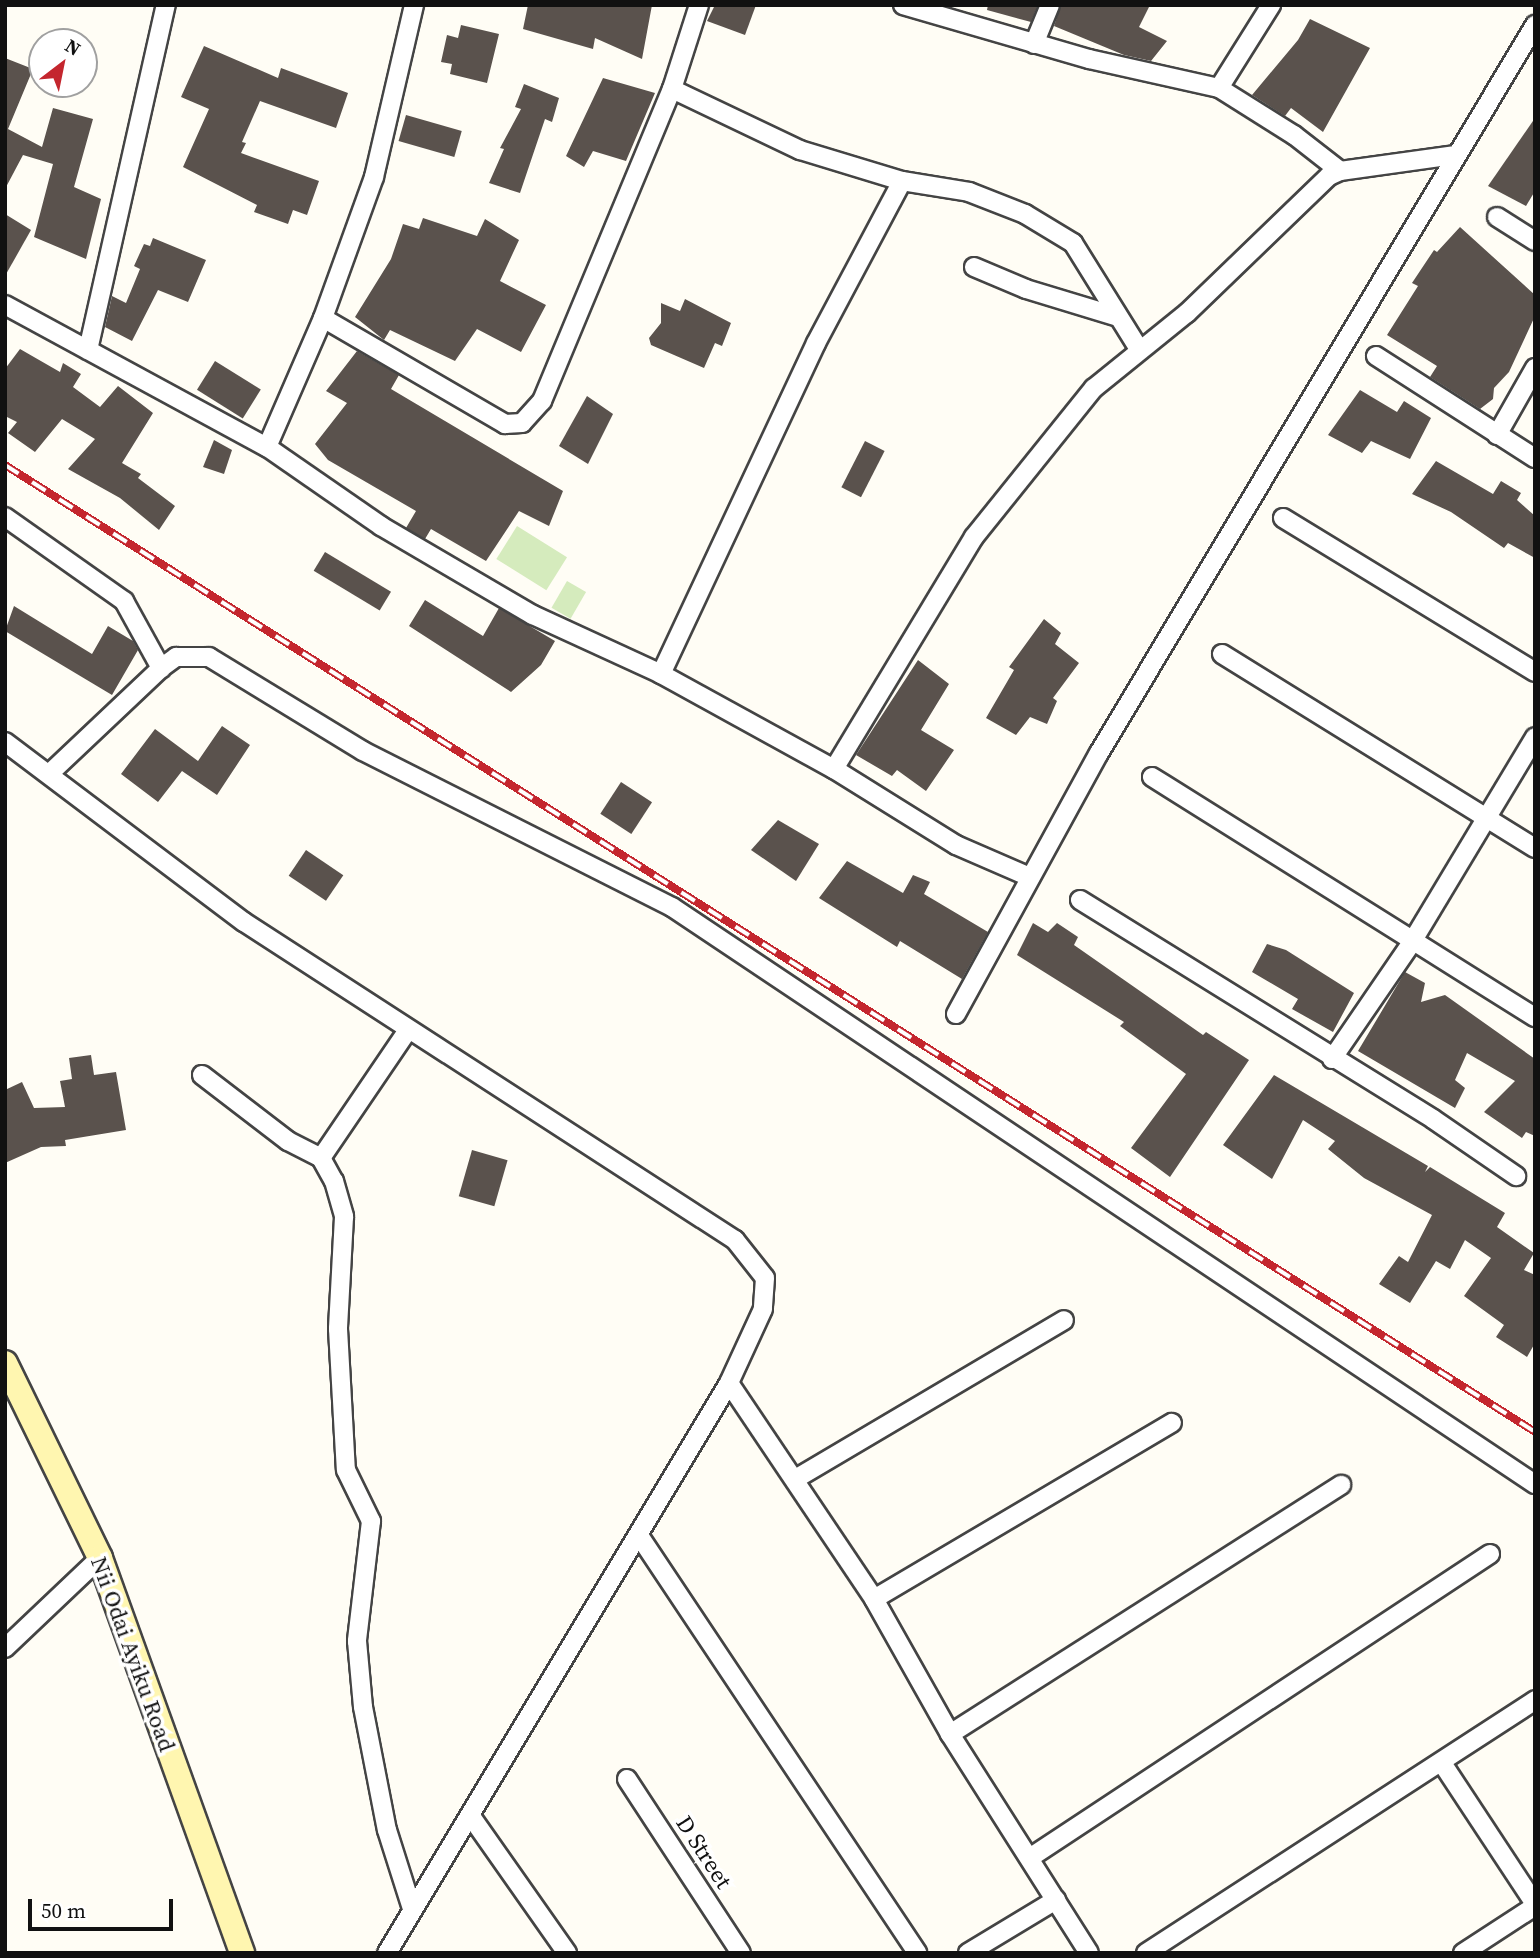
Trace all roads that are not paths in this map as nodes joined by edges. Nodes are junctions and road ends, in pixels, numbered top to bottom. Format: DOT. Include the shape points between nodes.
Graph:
graph roads {
  1 [pos="166,5"];
  2 [pos="414,5"];
  3 [pos="699,5"];
  4 [pos="904,5"];
  5 [pos="1050,5"];
  6 [pos="1270,5"];
  7 [pos="1535,25"];
  8 [pos="1034,44"];
  9 [pos="1219,88"];
  10 [pos="672,89"];
  11 [pos="1456,155"];
  12 [pos="1340,170"];
  13 [pos="902,181"];
  14 [pos="1497,217"];
  15 [pos="1535,241"];
  16 [pos="974,267"];
  17 [pos="5,304"];
  18 [pos="1118,317"];
  19 [pos="323,318"];
  20 [pos="1139,349"];
  21 [pos="88,350"];
  22 [pos="1376,356"];
  23 [pos="1535,368"];
  24 [pos="1497,435"];
  25 [pos="267,447"];
  26 [pos="1535,458"];
  27 [pos="5,517"];
  28 [pos="1283,518"];
  29 [pos="1222,654"];
  30 [pos="161,668"];
  31 [pos="1535,672"];
  32 [pos="661,674"];
  33 [pos="1535,737"];
  34 [pos="5,742"];
  35 [pos="834,769"];
  36 [pos="49,774"];
  37 [pos="1152,777"];
  38 [pos="1487,819"];
  39 [pos="1535,848"];
  40 [pos="1030,877"];
  41 [pos="1080,900"];
  42 [pos="1412,942"];
  43 [pos="956,1014"];
  44 [pos="1535,1017"];
  45 [pos="408,1030"];
  46 [pos="1332,1059"];
  47 [pos="202,1075"];
  48 [pos="321,1158"];
  49 [pos="1516,1176"];
  50 [pos="1064,1321"];
  51 [pos="5,1363"];
  52 [pos="729,1383"];
  53 [pos="1172,1423"];
  54 [pos="797,1478"];
  55 [pos="1535,1484"];
  56 [pos="1341,1485"];
  57 [pos="640,1537"];
  58 [pos="1490,1554"];
  59 [pos="100,1559"];
  60 [pos="874,1599"];
  61 [pos="5,1648"];
  62 [pos="1535,1700"];
  63 [pos="950,1734"];
  64 [pos="1442,1763"];
  65 [pos="626,1779"];
  66 [pos="470,1815"];
  67 [pos="1031,1857"];
  68 [pos="1056,1900"];
  69 [pos="1535,1905"];
  70 [pos="412,1909"];
  71 [pos="394,1949"];
  72 [pos="242,1953"];
  73 [pos="567,1953"];
  74 [pos="741,1953"];
  75 [pos="917,1953"];
  76 [pos="968,1953"];
  77 [pos="1090,1953"];
  78 [pos="1146,1953"];
  79 [pos="1463,1953"];
  1 -- 21 [label="street"];
  2 -- 19 [label="street" via="392,114"];
  3 -- 10 [label="street"];
  4 -- 8 [label="street"];
  5 -- 8 [label="street"];
  6 -- 9 [label="street"];
  7 -- 11 [label="street"];
  8 -- 9 [label="street"];
  9 -- 12 [label="street"];
  10 -- 13 [label="street" via="783,144"];
  10 -- 19 [label="street" via="542,401 523,423 505,424"];
  11 -- 12 [label="street"];
  11 -- 40 [label="street"];
  12 -- 20 [label="street" via="1323,181 1186,313"];
  13 -- 18 [label="street" via="969,192 1048,227 1073,243"];
  13 -- 32 [label="street" via="816,343"];
  14 -- 15 [label="street"];
  16 -- 18 [label="street" via="1026,289"];
  17 -- 21 [label="street"];
  18 -- 20 [label="street"];
  19 -- 25 [label="street"];
  20 -- 35 [label="street" via="1076,408 974,537"];
  21 -- 25 [label="street"];
  22 -- 24 [label="street"];
  23 -- 24 [label="street"];
  24 -- 26 [label="street"];
  25 -- 32 [label="street" via="381,526 533,615"];
  27 -- 30 [label="street" via="124,601"];
  28 -- 31 [label="street"];
  29 -- 38 [label="street"];
  30 -- 36 [label="street"];
  30 -- 55 [label="street" via="176,657 209,657 363,751 672,907"];
  32 -- 35 [label="street"];
  33 -- 38 [label="street"];
  34 -- 36 [label="street"];
  35 -- 40 [label="street" via="957,845"];
  36 -- 45 [label="street" via="244,922"];
  37 -- 42 [label="street"];
  38 -- 39 [label="street"];
  38 -- 42 [label="street"];
  40 -- 43 [label="street"];
  41 -- 46 [label="street"];
  42 -- 44 [label="street"];
  42 -- 46 [label="street"];
  45 -- 48 [label="street"];
  45 -- 52 [label="street" via="735,1240 765,1278 763,1309"];
  46 -- 49 [label="street" via="1433,1119"];
  47 -- 48 [label="street" via="288,1141"];
  48 -- 70 [label="street" via="334,1181 344,1217 338,1329 346,1469 371,1521 357,1641 363,1707 387,1830"];
  50 -- 54 [label="street"];
  51 -- 59 [label="street, Nii Odai Ayiku Road"];
  52 -- 54 [label="street"];
  52 -- 57 [label="street"];
  53 -- 60 [label="street"];
  54 -- 60 [label="street"];
  56 -- 63 [label="street"];
  57 -- 66 [label="street"];
  57 -- 75 [label="street"];
  58 -- 67 [label="street"];
  59 -- 61 [label="street"];
  59 -- 72 [label="street, Nii Odai Ayiku Road"];
  60 -- 63 [label="street"];
  62 -- 64 [label="street"];
  63 -- 67 [label="street"];
  64 -- 69 [label="street"];
  64 -- 78 [label="street"];
  65 -- 74 [label="street, D Street"];
  66 -- 70 [label="street"];
  66 -- 73 [label="street"];
  67 -- 68 [label="street"];
  68 -- 76 [label="street"];
  68 -- 77 [label="street"];
  69 -- 79 [label="street"];
  70 -- 71 [label="street"];
}
